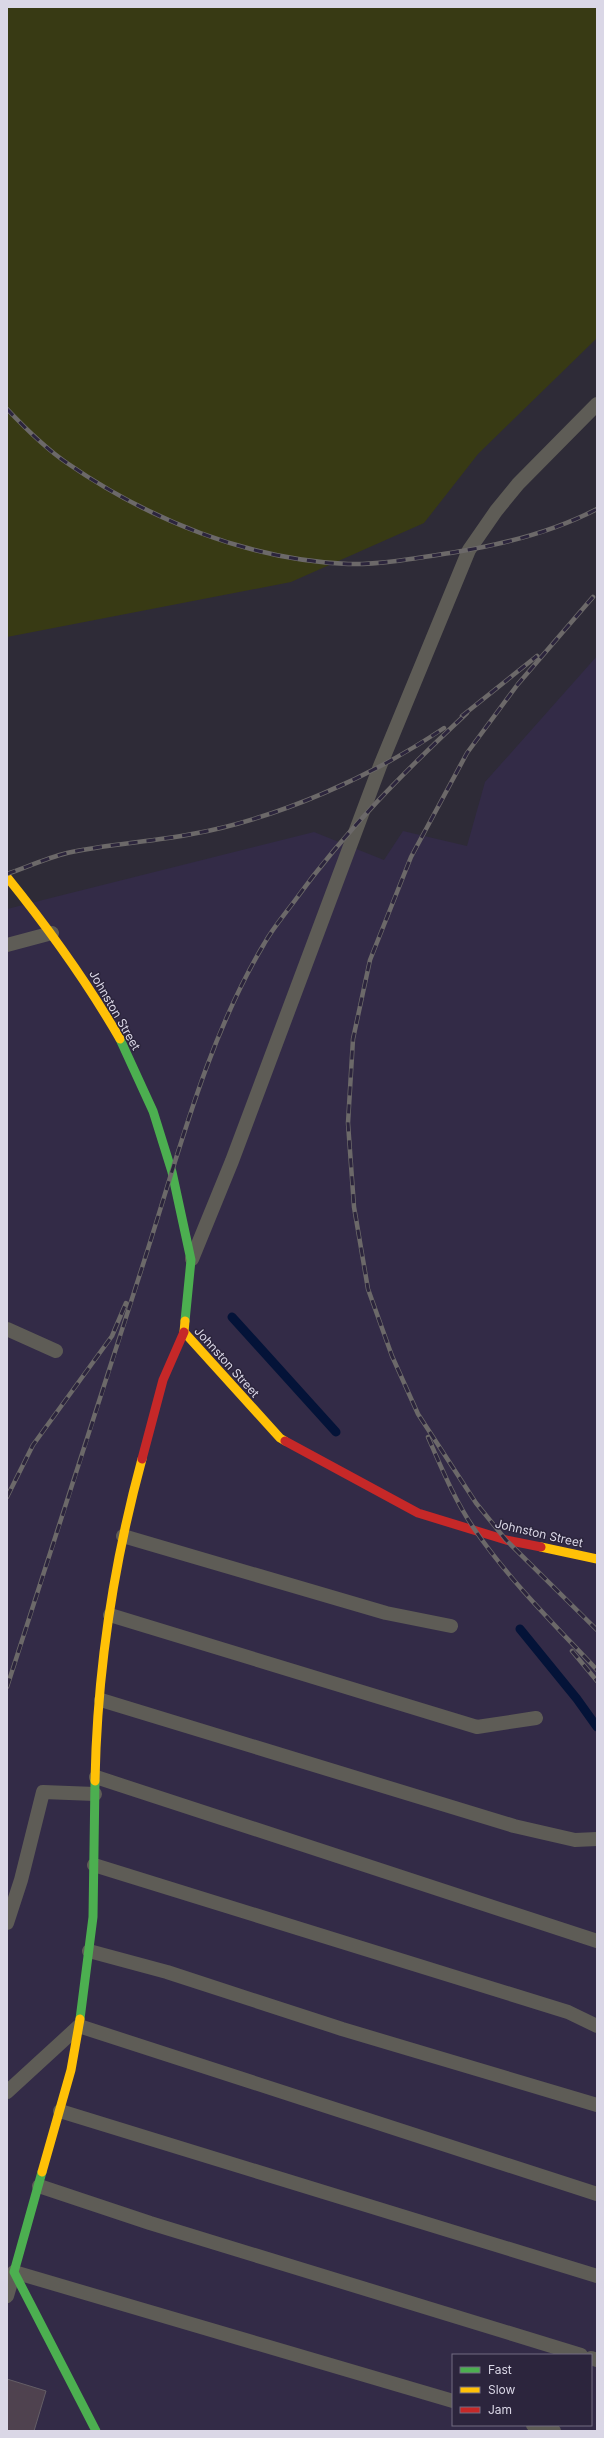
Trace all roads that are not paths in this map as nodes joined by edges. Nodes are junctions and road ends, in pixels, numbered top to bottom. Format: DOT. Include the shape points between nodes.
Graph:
graph roads {
  1 [pos="597,404"];
  2 [pos="7,877"];
  3 [pos="52,933"];
  4 [pos="7,945"];
  5 [pos="192,1260"];
  6 [pos="7,1329"];
  7 [pos="184,1332"];
  8 [pos="56,1351"];
  9 [pos="123,1536"];
  10 [pos="597,1559"];
  11 [pos="110,1614"];
  12 [pos="451,1626"];
  13 [pos="101,1700"];
  14 [pos="536,1718"];
  15 [pos="96,1777"];
  16 [pos="95,1794"];
  17 [pos="597,1839"];
  18 [pos="94,1866"];
  19 [pos="7,1923"];
  20 [pos="597,1940"];
  21 [pos="89,1951"];
  22 [pos="79,2026"];
  23 [pos="597,2026"];
  24 [pos="7,2092"];
  25 [pos="597,2105"];
  26 [pos="60,2111"];
  27 [pos="39,2186"];
  28 [pos="597,2194"];
  29 [pos="7,2244"];
  30 [pos="20,2249"];
  31 [pos="14,2272"];
  32 [pos="597,2276"];
  33 [pos="7,2296"];
  34 [pos="578,2354"];
  35 [pos="452,2401"];
  36 [pos="536,2426"];
  37 [pos="96,2431"];
  38 [pos="554,2431"];
  1 -- 5 [label="lane" via="518,484 469,550 380,766"];
  2 -- 3 [label="street, Johnston Street"];
  3 -- 4 [label="lane"];
  3 -- 5 [label="street, Johnston Street" via="92,991 121,1041 153,1111 172,1172"];
  5 -- 7 [label="street, Johnston Street"];
  6 -- 8 [label="lane"];
  7 -- 9 [label="street" via="163,1380 126,1516"];
  7 -- 10 [label="street, Johnston Street" via="280,1438 287,1442 418,1513 506,1540"];
  9 -- 11 [label="street"];
  9 -- 12 [label="lane" via="386,1613"];
  11 -- 13 [label="street"];
  11 -- 14 [label="lane" via="477,1727"];
  13 -- 15 [label="street"];
  13 -- 17 [label="lane" via="514,1826 575,1840"];
  15 -- 16 [label="street"];
  15 -- 20 [label="lane"];
  16 -- 18 [label="street"];
  16 -- 19 [label="lane" via="43,1792 21,1880"];
  18 -- 21 [label="street"];
  18 -- 23 [label="lane" via="568,2012"];
  21 -- 22 [label="street"];
  21 -- 25 [label="lane" via="167,1972 342,2029"];
  22 -- 24 [label="lane"];
  22 -- 26 [label="street"];
  22 -- 28 [label="lane"];
  26 -- 27 [label="street"];
  26 -- 32 [label="lane"];
  27 -- 30 [label="street"];
  27 -- 34 [label="lane" via="156,2225"];
  29 -- 30 [label="lane"];
  30 -- 31 [label="street"];
  31 -- 33 [label="lane"];
  31 -- 35 [label="lane"];
  31 -- 37 [label="street"];
  36 -- 38 [label="lane"];
}
